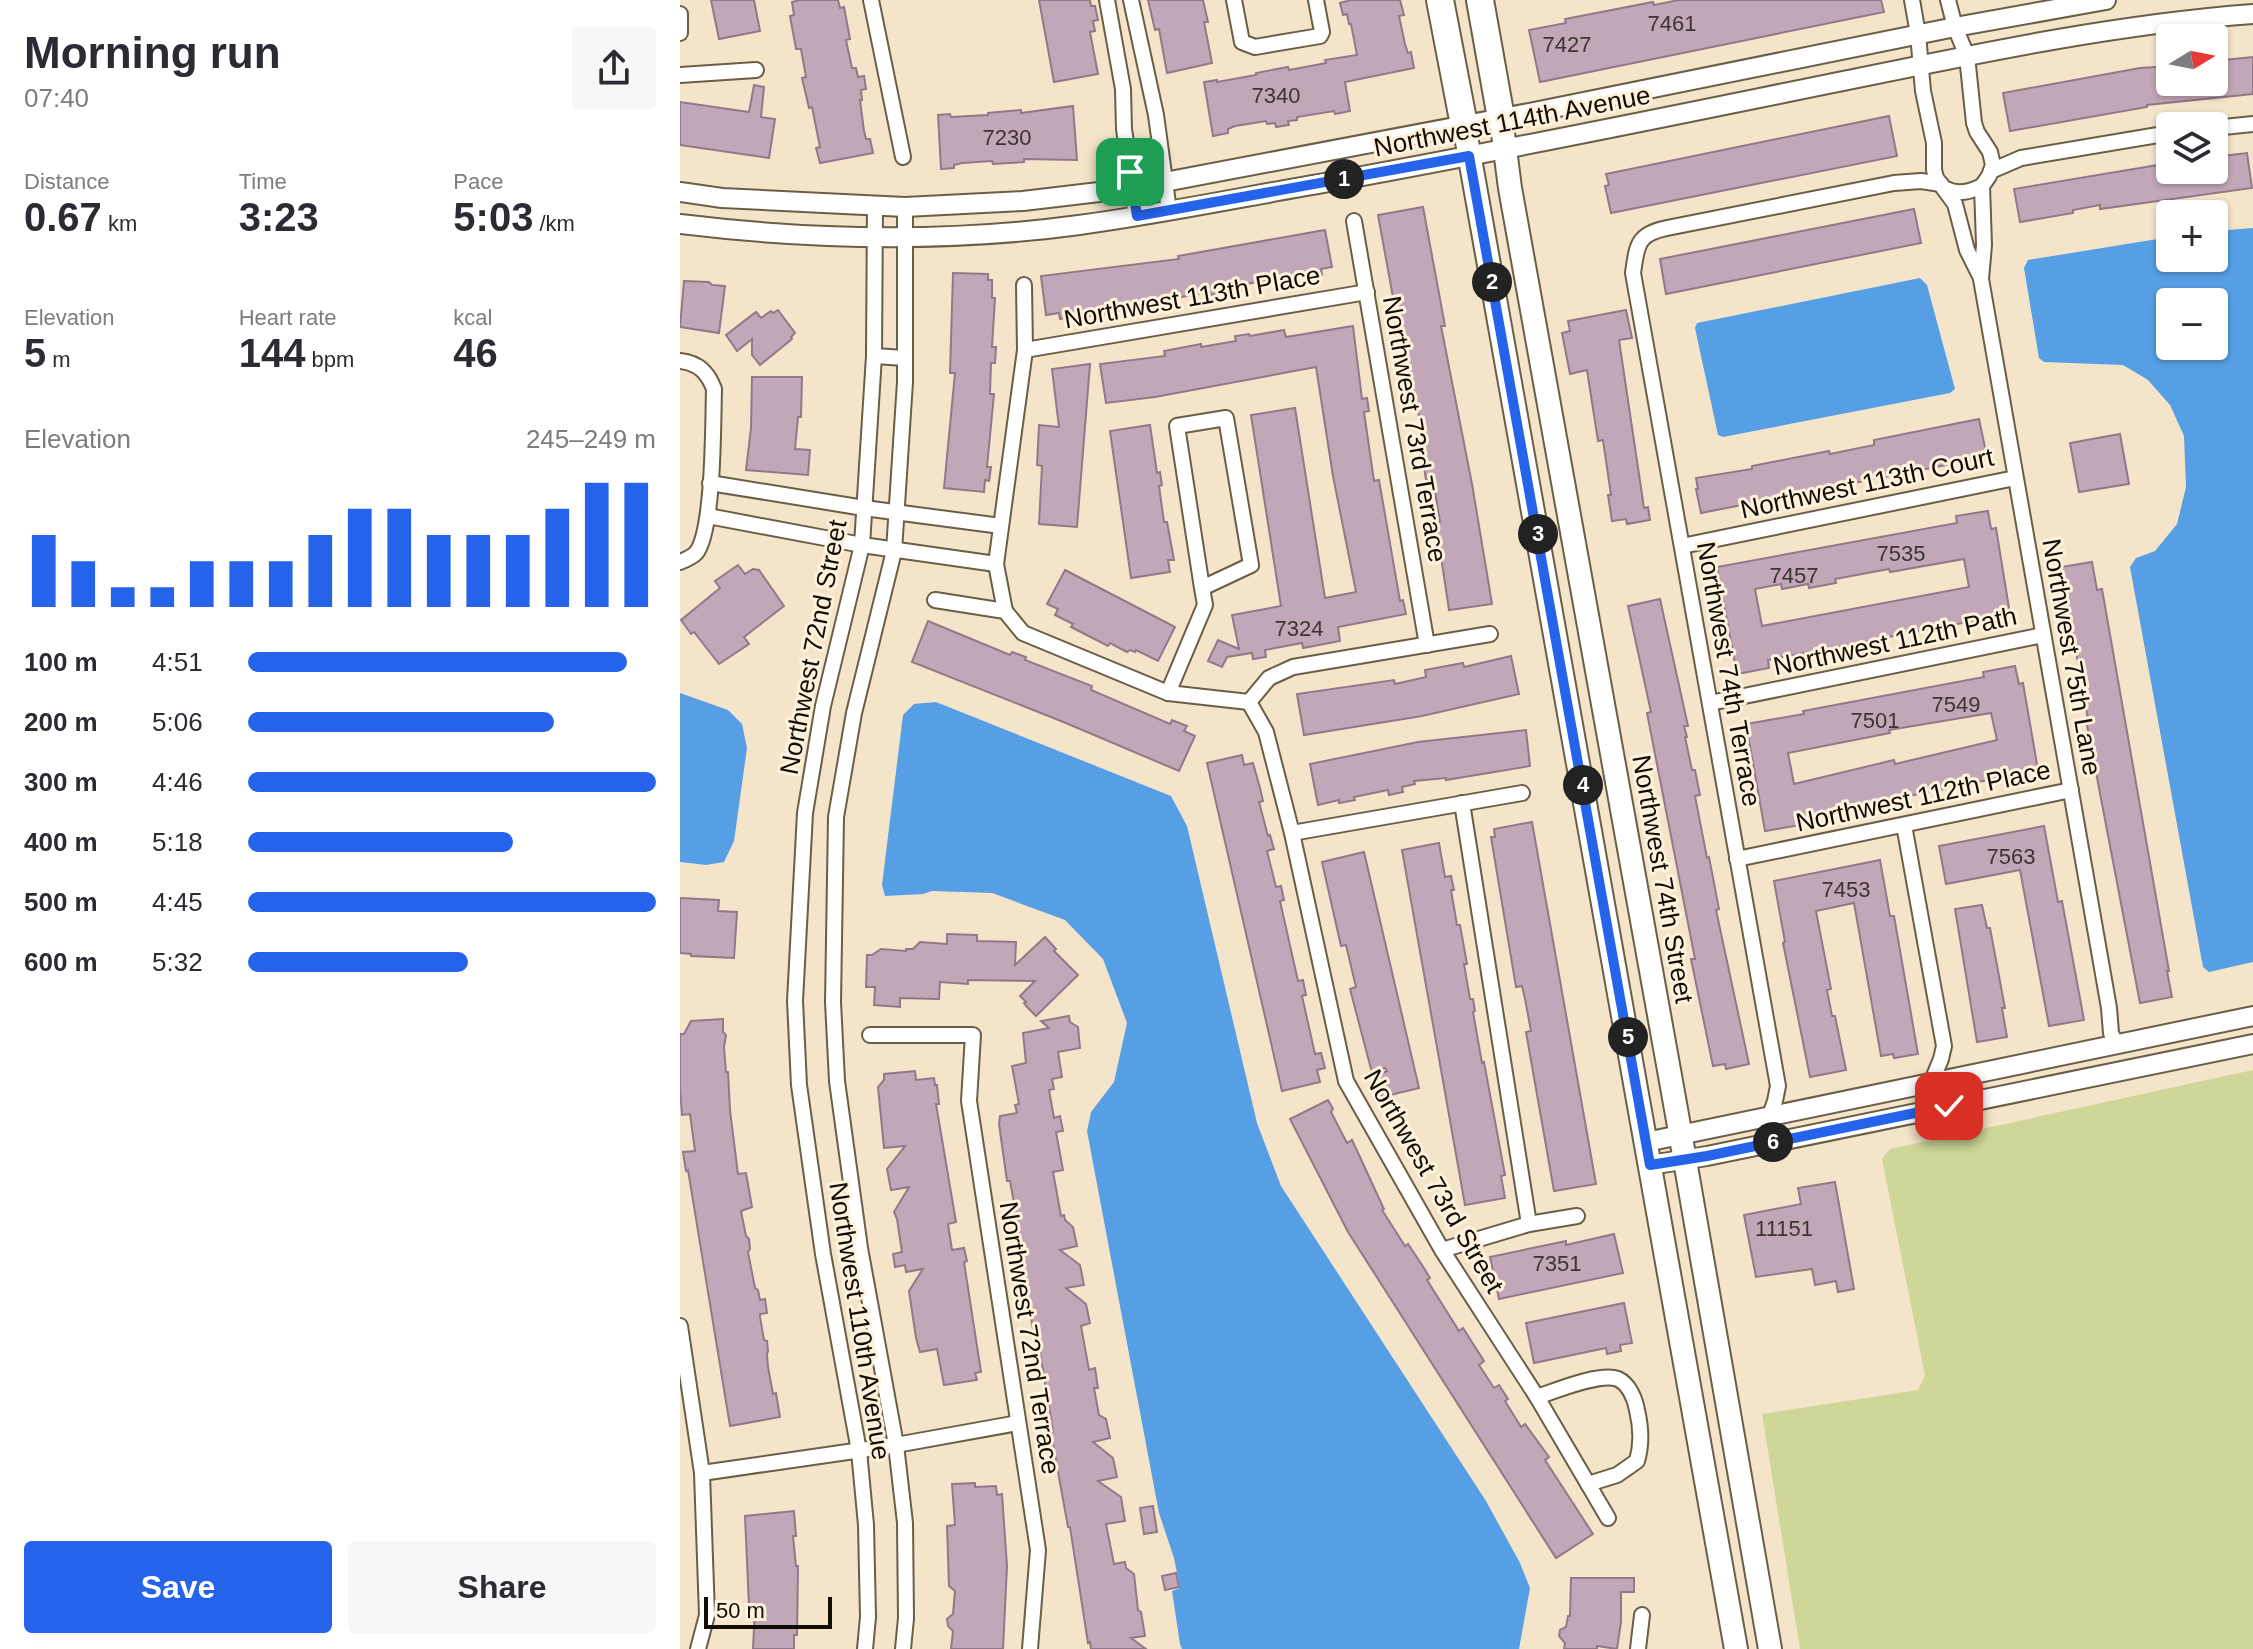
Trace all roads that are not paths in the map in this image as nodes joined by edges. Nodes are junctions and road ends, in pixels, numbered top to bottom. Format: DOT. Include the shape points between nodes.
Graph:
graph roads {
  1 [pos="871,0"];
  2 [pos="1107,0"];
  3 [pos="1131,0"];
  4 [pos="1234,0"];
  5 [pos="1316,0"];
  6 [pos="1440,0"];
  7 [pos="1480,0"];
  8 [pos="1912,0"];
  9 [pos="1948,0"];
  10 [pos="2106,0"];
  11 [pos="2062,3"];
  12 [pos="680,14"];
  13 [pos="2253,14"];
  14 [pos="1955,27"];
  15 [pos="680,33"];
  16 [pos="1918,34"];
  17 [pos="1967,56"];
  18 [pos="1920,66"];
  19 [pos="756,70"];
  20 [pos="680,75"];
  21 [pos="1501,118"];
  22 [pos="2253,124"];
  23 [pos="1464,125"];
  24 [pos="2228,127"];
  25 [pos="2156,135"];
  26 [pos="1505,149"];
  27 [pos="1469,156"];
  28 [pos="903,157"];
  29 [pos="1991,171"];
  30 [pos="1165,182"];
  31 [pos="1943,186"];
  32 [pos="1982,186"];
  33 [pos="1133,188"];
  34 [pos="680,192"];
  35 [pos="875,206"];
  36 [pos="905,207"];
  37 [pos="1169,211"];
  38 [pos="1137,216"];
  39 [pos="1354,221"];
  40 [pos="680,224"];
  41 [pos="905,236"];
  42 [pos="875,237"];
  43 [pos="1981,279"];
  44 [pos="1024,285"];
  45 [pos="1367,292"];
  46 [pos="1025,350"];
  47 [pos="874,356"];
  48 [pos="905,358"];
  49 [pos="680,361"];
  50 [pos="2015,478"];
  51 [pos="710,483"];
  52 [pos="864,508"];
  53 [pos="897,513"];
  54 [pos="708,516"];
  55 [pos="1001,526"];
  56 [pos="862,545"];
  57 [pos="1682,546"];
  58 [pos="894,551"];
  59 [pos="680,562"];
  60 [pos="996,564"];
  61 [pos="1202,588"];
  62 [pos="935,600"];
  63 [pos="1005,611"];
  64 [pos="1490,634"];
  65 [pos="2043,635"];
  66 [pos="1427,645"];
  67 [pos="1168,693"];
  68 [pos="1249,702"];
  69 [pos="1710,703"];
  70 [pos="2071,790"];
  71 [pos="1522,793"];
  72 [pos="1462,803"];
  73 [pos="1904,825"];
  74 [pos="1292,833"];
  75 [pos="1737,859"];
  76 [pos="795,1001"];
  77 [pos="833,1002"];
  78 [pos="2253,1016"];
  79 [pos="870,1035"];
  80 [pos="2116,1044"];
  81 [pos="2253,1044"];
  82 [pos="2142,1067"];
  83 [pos="1932,1081"];
  84 [pos="1769,1118"];
  85 [pos="1681,1136"];
  86 [pos="1648,1154"];
  87 [pos="1685,1159"];
  88 [pos="1577,1216"];
  89 [pos="1529,1224"];
  90 [pos="1442,1250"];
  91 [pos="680,1326"];
  92 [pos="1537,1397"];
  93 [pos="1018,1423"];
  94 [pos="896,1445"];
  95 [pos="859,1451"];
  96 [pos="702,1473"];
  97 [pos="1588,1484"];
  98 [pos="1608,1518"];
  99 [pos="1642,1615"];
  100 [pos="698,1649"];
  101 [pos="865,1649"];
  102 [pos="903,1649"];
  103 [pos="1030,1649"];
  104 [pos="1638,1649"];
  105 [pos="1736,1649"];
  106 [pos="1770,1649"];
  1 -- 28 [label="street"];
  2 -- 33 [label="street"];
  3 -- 30 [label="street"];
  4 -- 5 [label="street" via="1242,42 1255,47 1320,36"];
  6 -- 23 [label="highway"];
  7 -- 21 [label="highway"];
  8 -- 16 [label="street, Northwest 75th Lane"];
  9 -- 14 [label="street"];
  10 -- 11 [label="street, Northwest 114th Avenue"];
  11 -- 14 [label="street, Northwest 114th Avenue"];
  12 -- 15 [label="street"];
  13 -- 17 [label="street, Northwest 114th Avenue" via="2061,38"];
  14 -- 16 [label="street, Northwest 114th Avenue"];
  14 -- 17 [label="street"];
  16 -- 18 [label="street, Northwest 75th Lane"];
  16 -- 21 [label="street, Northwest 114th Avenue"];
  17 -- 18 [label="street, Northwest 114th Avenue"];
  17 -- 29 [label="street" via="1974,123 1990,152"];
  18 -- 26 [label="street, Northwest 114th Avenue"];
  18 -- 31 [label="street, Northwest 75th Lane" via="1934,170"];
  19 -- 20 [label="street"];
  21 -- 23 [label="street, Northwest 114th Avenue"];
  21 -- 26 [label="main road, Northwest 74th Street"];
  22 -- 24 [label="street"];
  23 -- 27 [label="main road"];
  23 -- 30 [label="street, Northwest 114th Avenue"];
  25 -- 29 [label="street" via="2021,158"];
  26 -- 27 [label="street, Northwest 114th Avenue"];
  26 -- 85 [label="main road, Northwest 74th Street"];
  27 -- 37 [label="street, Northwest 114th Avenue"];
  27 -- 86 [label="main road"];
  29 -- 32 [label="street"];
  30 -- 33 [label="street, Northwest 114th Avenue"];
  30 -- 37 [label="street"];
  31 -- 32 [label="street" via="1951,192"];
  31 -- 43 [label="street, Northwest 75th Lane" via="1955,204"];
  31 -- 57 [label="street, Northwest 74th Terrace" via="1894,183 1658,230 1641,239 1633,273"];
  32 -- 43 [label="street, Northwest 75th Lane"];
  33 -- 36 [label="street, Northwest 114th Avenue"];
  33 -- 38 [label="street"];
  34 -- 35 [label="street, Northwest 114th Avenue"];
  35 -- 36 [label="street, Northwest 114th Avenue"];
  35 -- 42 [label="street, Northwest 72nd Street"];
  36 -- 41 [label="street, Northwest 72nd Street"];
  37 -- 38 [label="street, Northwest 114th Avenue"];
  38 -- 41 [label="street, Northwest 114th Avenue" via="1027,231"];
  39 -- 45 [label="street, Northwest 73rd Terrace"];
  40 -- 42 [label="street, Northwest 114th Avenue"];
  41 -- 42 [label="street, Northwest 114th Avenue"];
  41 -- 48 [label="street, Northwest 72nd Street"];
  42 -- 47 [label="street, Northwest 72nd Street"];
  43 -- 50 [label="street, Northwest 75th Lane"];
  44 -- 46 [label="street"];
  45 -- 46 [label="street, Northwest 113th Place"];
  45 -- 66 [label="street, Northwest 73rd Terrace"];
  46 -- 55 [label="street"];
  47 -- 48 [label="street"];
  47 -- 52 [label="street, Northwest 72nd Street"];
  48 -- 53 [label="street, Northwest 72nd Street"];
  49 -- 51 [label="street" via="708,373 714,389"];
  50 -- 57 [label="street, Northwest 113th Court"];
  50 -- 65 [label="street, Northwest 75th Lane"];
  51 -- 52 [label="street"];
  51 -- 54 [label="street"];
  52 -- 53 [label="street"];
  52 -- 56 [label="street, Northwest 72nd Street"];
  53 -- 55 [label="street"];
  53 -- 58 [label="street, Northwest 72nd Street"];
  54 -- 56 [label="street"];
  54 -- 59 [label="street" via="695,555"];
  55 -- 60 [label="street"];
  56 -- 58 [label="street"];
  56 -- 76 [label="street, Northwest 72nd Street" via="823,706 805,813"];
  57 -- 69 [label="street, Northwest 74th Terrace"];
  58 -- 60 [label="street"];
  58 -- 77 [label="street, Northwest 72nd Street" via="854,713 836,817"];
  60 -- 63 [label="street"];
  61 -- 61 [label="street" via="1177,426 1226,418 1251,565"];
  61 -- 67 [label="street" via="1205,605"];
  62 -- 63 [label="street"];
  63 -- 67 [label="street" via="1023,633"];
  64 -- 66 [label="street"];
  65 -- 69 [label="street, Northwest 112th Path"];
  65 -- 70 [label="street, Northwest 75th Lane"];
  66 -- 68 [label="street" via="1293,667 1269,678"];
  67 -- 68 [label="street"];
  68 -- 74 [label="street, Northwest 73rd Street" via="1266,732"];
  69 -- 75 [label="street, Northwest 74th Terrace"];
  70 -- 73 [label="street, Northwest 112th Place"];
  70 -- 80 [label="street, Northwest 75th Lane"];
  71 -- 72 [label="street"];
  72 -- 74 [label="street"];
  72 -- 89 [label="street"];
  73 -- 75 [label="street, Northwest 112th Place"];
  73 -- 83 [label="street" via="1944,1046"];
  74 -- 90 [label="street, Northwest 73rd Street" via="1346,1081"];
  75 -- 84 [label="street, Northwest 74th Terrace" via="1777,1083"];
  76 -- 95 [label="street, Northwest 110th Avenue" via="799,1085 820,1238"];
  77 -- 94 [label="street, Northwest 110th Avenue" via="837,1081 858,1233"];
  78 -- 80 [label="street"];
  79 -- 93 [label="street, Northwest 72nd Terrace" via="973,1035 969,1101"];
  80 -- 82 [label="street"];
  80 -- 83 [label="street"];
  81 -- 82 [label="street"];
  82 -- 87 [label="street"];
  83 -- 84 [label="street"];
  84 -- 85 [label="street"];
  85 -- 86 [label="street"];
  85 -- 87 [label="main road, Northwest 74th Street"];
  86 -- 87 [label="street"];
  86 -- 105 [label="main road"];
  87 -- 106 [label="main road, Northwest 74th Street"];
  88 -- 89 [label="street"];
  89 -- 90 [label="street"];
  90 -- 92 [label="street, Northwest 73rd Street"];
  91 -- 96 [label="street"];
  92 -- 97 [label="street, Northwest 73rd Street"];
  92 -- 97 [label="street" via="1607,1378 1618,1379 1631,1392 1640,1423 1637,1461 1617,1475"];
  93 -- 94 [label="street"];
  93 -- 103 [label="street, Northwest 72nd Terrace" via="1038,1550"];
  94 -- 95 [label="street"];
  94 -- 102 [label="street, Northwest 110th Avenue" via="905,1523"];
  95 -- 96 [label="street"];
  95 -- 101 [label="street, Northwest 110th Avenue" via="866,1525"];
  96 -- 100 [label="street" via="707,1615"];
  97 -- 98 [label="street, Northwest 73rd Street"];
  99 -- 104 [label="street"];
}
